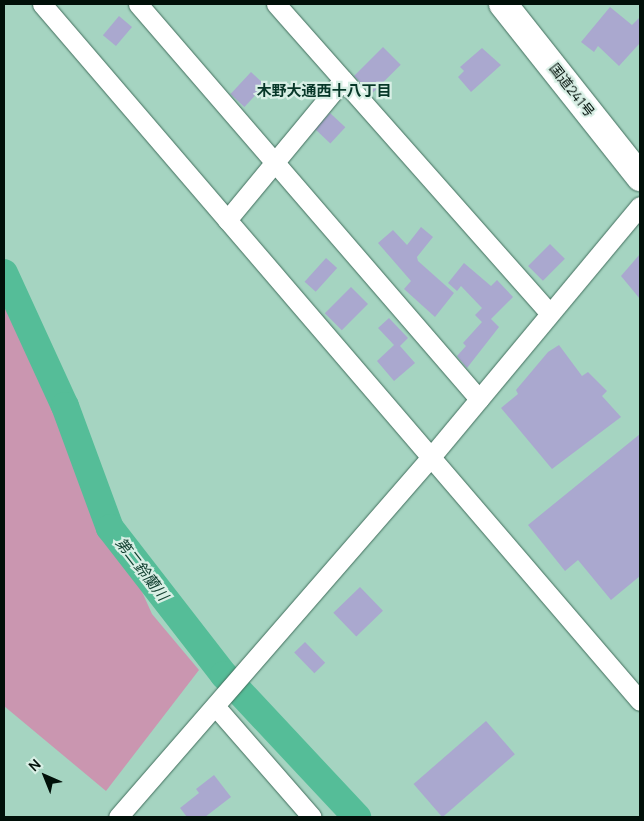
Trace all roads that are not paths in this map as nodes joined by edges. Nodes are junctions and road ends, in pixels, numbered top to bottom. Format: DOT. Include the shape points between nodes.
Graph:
graph roads {
  1 [pos="42,4"];
  2 [pos="138,4"];
  3 [pos="276,4"];
  4 [pos="503,4"];
  5 [pos="343,80"];
  6 [pos="274,163"];
  7 [pos="640,177"];
  8 [pos="640,206"];
  9 [pos="227,220"];
  10 [pos="550,313"];
  11 [pos="479,399"];
  12 [pos="430,458"];
  13 [pos="219,701"];
  14 [pos="640,702"];
  15 [pos="118,817"];
  16 [pos="312,817"];
  1 -- 9 [label="street"];
  2 -- 6 [label="street"];
  3 -- 5 [label="street"];
  4 -- 7 [label="highway, 国道241号"];
  5 -- 6 [label="street"];
  5 -- 10 [label="street"];
  6 -- 9 [label="street"];
  6 -- 11 [label="street"];
  8 -- 10 [label="street"];
  9 -- 12 [label="street"];
  10 -- 11 [label="street"];
  11 -- 12 [label="street"];
  12 -- 13 [label="street"];
  12 -- 14 [label="street"];
  13 -- 15 [label="street"];
  13 -- 16 [label="street"];
}
